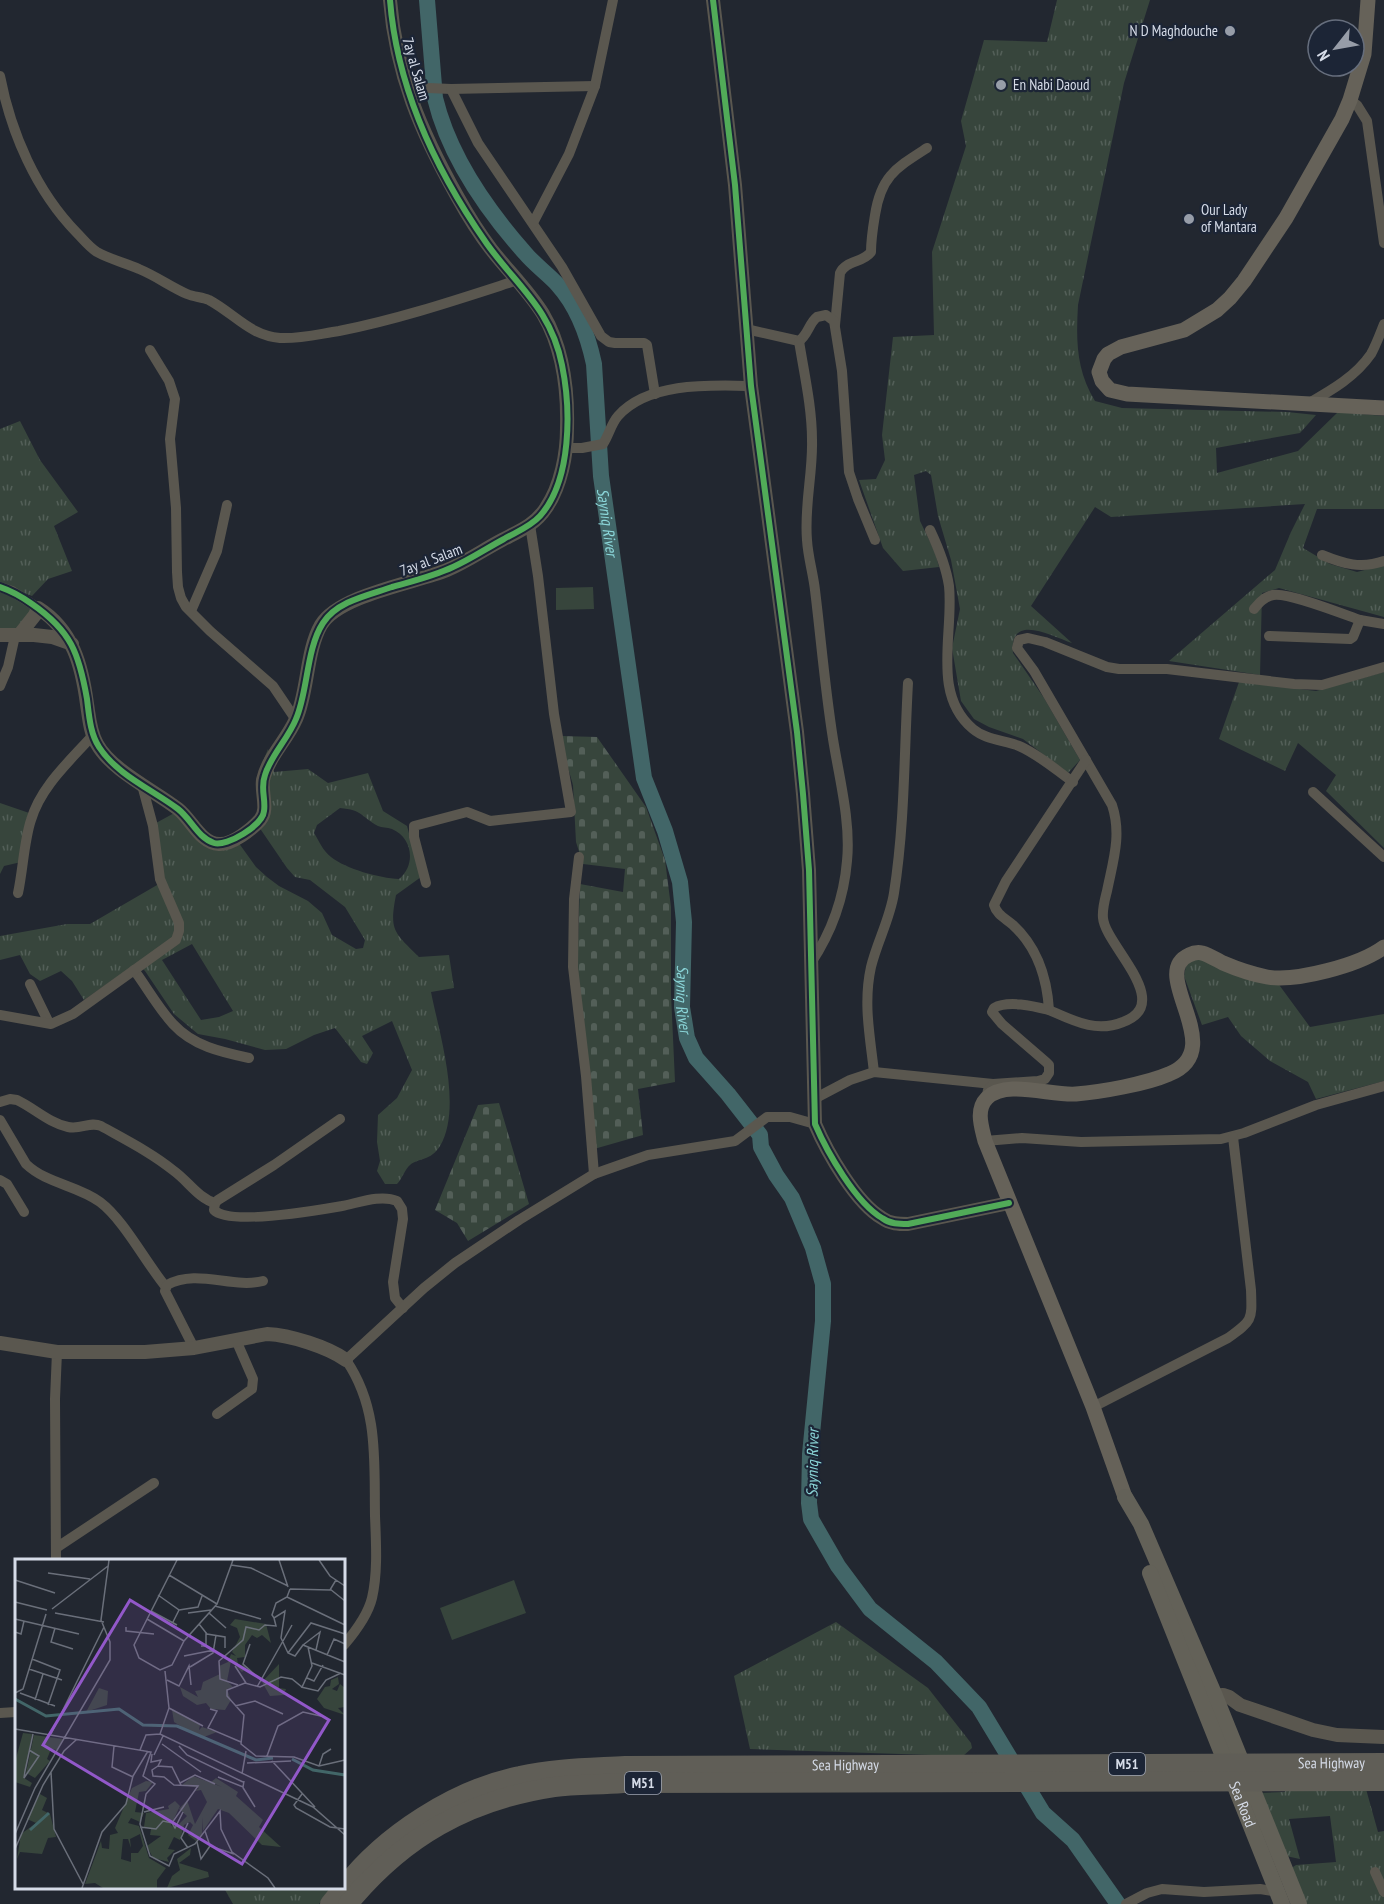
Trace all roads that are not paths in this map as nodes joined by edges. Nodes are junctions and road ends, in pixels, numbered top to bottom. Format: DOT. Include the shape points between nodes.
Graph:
graph roads {
  1 [pos="390,0"];
  2 [pos="613,0"];
  3 [pos="714,0"];
  4 [pos="1368,0"];
  5 [pos="0,76"];
  6 [pos="595,86"];
  7 [pos="411,87"];
  8 [pos="446,88"];
  9 [pos="1350,100"];
  10 [pos="927,148"];
  11 [pos="533,223"];
  12 [pos="1384,243"];
  13 [pos="518,280"];
  14 [pos="1384,324"];
  15 [pos="835,326"];
  16 [pos="746,329"];
  17 [pos="799,341"];
  18 [pos="150,350"];
  19 [pos="751,386"];
  20 [pos="656,394"];
  21 [pos="1309,404"];
  22 [pos="1384,408"];
  23 [pos="567,448"];
  24 [pos="227,505"];
  25 [pos="530,525"];
  26 [pos="930,530"];
  27 [pos="876,540"];
  28 [pos="1322,555"];
  29 [pos="1384,561"];
  30 [pos="0,587"];
  31 [pos="38,608"];
  32 [pos="1254,609"];
  33 [pos="191,611"];
  34 [pos="1360,620"];
  35 [pos="1384,624"];
  36 [pos="0,635"];
  37 [pos="17,635"];
  38 [pos="1269,636"];
  39 [pos="72,644"];
  40 [pos="1384,667"];
  41 [pos="908,683"];
  42 [pos="0,686"];
  43 [pos="296,720"];
  44 [pos="93,735"];
  45 [pos="1086,760"];
  46 [pos="1073,782"];
  47 [pos="142,785"];
  48 [pos="1313,792"];
  49 [pos="579,857"];
  50 [pos="1384,857"];
  51 [pos="426,883"];
  52 [pos="18,893"];
  53 [pos="1384,947"];
  54 [pos="811,963"];
  55 [pos="134,970"];
  56 [pos="30,984"];
  57 [pos="1049,1010"];
  58 [pos="0,1015"];
  59 [pos="49,1023"];
  60 [pos="249,1058"];
  61 [pos="873,1072"];
  62 [pos="993,1083"];
  63 [pos="1384,1086"];
  64 [pos="814,1099"];
  65 [pos="986,1099"];
  66 [pos="0,1102"];
  67 [pos="340,1119"];
  68 [pos="0,1120"];
  69 [pos="816,1124"];
  70 [pos="1233,1137"];
  71 [pos="985,1141"];
  72 [pos="594,1174"];
  73 [pos="0,1180"];
  74 [pos="215,1203"];
  75 [pos="1009,1203"];
  76 [pos="24,1212"];
  77 [pos="263,1281"];
  78 [pos="166,1287"];
  79 [pos="403,1308"];
  80 [pos="236,1340"];
  81 [pos="0,1343"];
  82 [pos="194,1348"];
  83 [pos="57,1352"];
  84 [pos="346,1360"];
  85 [pos="1093,1407"];
  86 [pos="217,1414"];
  87 [pos="154,1483"];
  88 [pos="1125,1497"];
  89 [pos="56,1548"];
  90 [pos="56,1559"];
  91 [pos="345,1644"];
  92 [pos="1209,1700"];
  93 [pos="1240,1705"];
  94 [pos="15,1712"];
  95 [pos="0,1713"];
  96 [pos="1217,1719"];
  97 [pos="1384,1737"];
  98 [pos="1384,1763"];
  99 [pos="1203,1773"];
  100 [pos="1266,1773"];
  101 [pos="1384,1781"];
  102 [pos="1376,1872"];
  103 [pos="345,1884"];
  104 [pos="341,1889"];
  105 [pos="1384,1892"];
  106 [pos="1280,1898"];
  107 [pos="330,1904"];
  108 [pos="348,1904"];
  109 [pos="1126,1904"];
  110 [pos="1299,1904"];
  1 -- 7 [label="street, 7ay al Salam" via="396,48"];
  2 -- 6 [label="street"];
  3 -- 16 [label="street"];
  4 -- 9 [label="main road" via="1364,54"];
  5 -- 13 [label="street" via="6,104 40,186 59,215 83,240 97,252 189,295 207,299 259,334 300,338 362,326"];
  6 -- 8 [label="street"];
  6 -- 11 [label="street" via="569,154"];
  7 -- 8 [label="street"];
  7 -- 13 [label="street, 7ay al Salam" via="434,152 458,198 491,249"];
  8 -- 11 [label="street"];
  9 -- 12 [label="street" via="1366,121"];
  9 -- 21 [label="main road" via="1286,218 1230,298 1184,330 1114,350 1104,359 1100,372 1110,390 1128,394"];
  10 -- 15 [label="street" via="891,174 881,189 873,222 872,252 845,266 840,273"];
  11 -- 20 [label="street" via="601,336 609,342 647,345"];
  13 -- 23 [label="street, 7ay al Salam" via="552,331 561,359 566,384"];
  14 -- 21 [label="street" via="1360,368"];
  15 -- 17 [label="street" via="831,318 817,316"];
  15 -- 27 [label="street" via="849,472"];
  16 -- 17 [label="street"];
  16 -- 19 [label="street"];
  17 -- 54 [label="street" via="813,443 807,541 848,850 838,904 827,936"];
  18 -- 33 [label="street" via="175,399 170,439 178,587"];
  19 -- 20 [label="street" via="696,386"];
  19 -- 54 [label="street" via="797,732 809,870"];
  20 -- 23 [label="street" via="620,413 603,444"];
  21 -- 22 [label="main road"];
  23 -- 25 [label="street, 7ay al Salam" via="550,502"];
  24 -- 33 [label="street" via="217,551"];
  25 -- 43 [label="street, 7ay al Salam" via="454,567 359,599 328,616 317,635"];
  25 -- 51 [label="street" via="571,812 490,821 467,812 414,826"];
  26 -- 46 [label="street" via="946,568 950,625 947,666 955,708 978,733 1019,746"];
  28 -- 29 [label="street" via="1362,567"];
  30 -- 31 [label="street"];
  31 -- 37 [label="street"];
  31 -- 39 [label="street"];
  32 -- 34 [label="street" via="1274,595"];
  33 -- 43 [label="street" via="273,686"];
  34 -- 35 [label="street"];
  34 -- 38 [label="street" via="1350,639"];
  36 -- 37 [label="street"];
  37 -- 39 [label="street"];
  37 -- 42 [label="street"];
  39 -- 44 [label="street, 7ay al Salam"];
  40 -- 45 [label="street" via="1322,685 1294,684 1167,669 1113,668 1045,642 1019,640 1019,652"];
  41 -- 61 [label="street" via="904,801 894,896 868,982"];
  43 -- 47 [label="street, 7ay al Salam" via="264,777 263,817 229,843 204,839 186,816"];
  44 -- 47 [label="street, 7ay al Salam" via="102,752"];
  44 -- 52 [label="street" via="38,801 30,821"];
  45 -- 46 [label="street"];
  45 -- 57 [label="street" via="1112,805 1118,826 1103,920 1136,977 1141,1003 1133,1018 1103,1028 1084,1025"];
  46 -- 57 [label="street" via="1006,880 994,905 1033,951 1047,988"];
  47 -- 55 [label="street" via="153,826 160,879 176,913 179,931 176,940"];
  48 -- 50 [label="street"];
  49 -- 72 [label="street" via="573,968"];
  53 -- 65 [label="main road" via="1356,963 1281,978 1243,971 1203,954 1191,954 1176,970 1193,1030 1192,1048 1176,1071 1089,1093 1003,1090"];
  54 -- 64 [label="street"];
  55 -- 59 [label="street" via="73,1014"];
  55 -- 60 [label="street" via="173,1024 196,1042"];
  56 -- 59 [label="street"];
  57 -- 62 [label="street" via="1018,1005 998,1005 993,1009 1002,1024 1046,1062 1050,1070 1042,1080"];
  58 -- 59 [label="street"];
  61 -- 62 [label="street"];
  61 -- 64 [label="street"];
  62 -- 65 [label="street"];
  63 -- 70 [label="street" via="1317,1105"];
  64 -- 69 [label="street"];
  65 -- 71 [label="main road" via="980,1115"];
  66 -- 74 [label="street" via="16,1100 69,1127 93,1123 101,1126 148,1152 174,1170 201,1197"];
  67 -- 74 [label="street"];
  68 -- 78 [label="street" via="32,1170 102,1204"];
  69 -- 72 [label="street" via="778,1116 761,1120 735,1141 648,1155"];
  69 -- 75 [label="street" via="826,1148 849,1182 883,1220 908,1224"];
  70 -- 71 [label="street" via="1151,1142 1022,1138"];
  70 -- 85 [label="street" via="1252,1315 1247,1324 1228,1338"];
  71 -- 75 [label="main road"];
  72 -- 79 [label="street" via="455,1263"];
  73 -- 76 [label="street" via="7,1184"];
  74 -- 79 [label="street" via="214,1210 222,1215 250,1217 384,1199 397,1201 404,1219 393,1293"];
  75 -- 85 [label="main road"];
  77 -- 78 [label="street" via="251,1284 199,1279"];
  78 -- 82 [label="street"];
  79 -- 84 [label="street"];
  80 -- 82 [label="street"];
  80 -- 84 [label="street" via="278,1335"];
  80 -- 86 [label="street" via="254,1385"];
  81 -- 83 [label="street"];
  82 -- 83 [label="street" via="145,1353"];
  83 -- 89 [label="street"];
  84 -- 91 [label="street" via="366,1399 374,1435 376,1551 369,1608"];
  85 -- 88 [label="main road"];
  87 -- 89 [label="street"];
  88 -- 92 [label="main road, Sea Road" via="1138,1518"];
  89 -- 90 [label="street"];
  92 -- 93 [label="street" via="1223,1695"];
  92 -- 96 [label="main road, Sea Road"];
  93 -- 96 [label="street"];
  93 -- 97 [label="street" via="1313,1730"];
  94 -- 95 [label="street"];
  96 -- 106 [label="main road, Sea Road"];
  96 -- 110 [label="main road"];
  98 -- 100 [label="highway, Sea Highway / M51"];
  99 -- 100 [label="highway, Sea Highway / M51"];
  99 -- 103 [label="highway, Sea Highway / M51" via="1054,1763 564,1769 518,1776 438,1807 397,1834"];
  99 -- 108 [label="highway, Sea Highway / M51" via="1061,1782 623,1783 555,1787 510,1796 443,1822 409,1844"];
  100 -- 101 [label="highway, Sea Highway / M51"];
  102 -- 105 [label="street"];
  104 -- 107 [label="highway, Sea Highway / M51"];
  106 -- 109 [label="street" via="1260,1889 1162,1889"];
}
